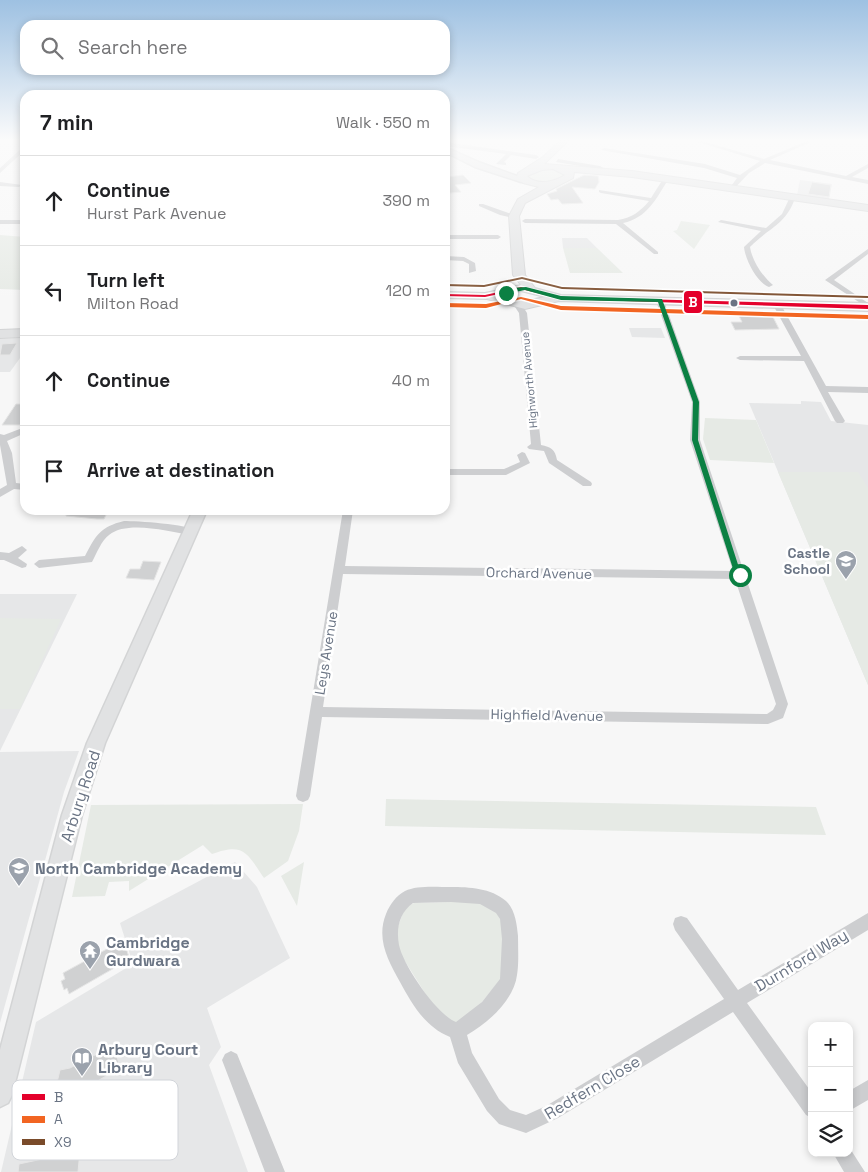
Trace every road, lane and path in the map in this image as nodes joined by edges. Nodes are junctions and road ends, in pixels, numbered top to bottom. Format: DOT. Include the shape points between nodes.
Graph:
graph roads {
  1 [pos="526,196"];
  2 [pos="628,196"];
  3 [pos="655,196"];
  4 [pos="777,196"];
  5 [pos="792,198"];
  6 [pos="652,200"];
  7 [pos="481,205"];
  8 [pos="868,208"];
  9 [pos="514,216"];
  10 [pos="525,220"];
  11 [pos="0,222"];
  12 [pos="20,222"];
  13 [pos="618,222"];
  14 [pos="721,222"];
  15 [pos="769,230"];
  16 [pos="450,237"];
  17 [pos="498,237"];
  18 [pos="868,251"];
  19 [pos="656,253"];
  20 [pos="450,258"];
  21 [pos="472,271"];
  22 [pos="519,275"];
  23 [pos="769,285"];
  24 [pos="450,295"];
  25 [pos="522,299"];
  26 [pos="660,301"];
  27 [pos="776,303"];
  28 [pos="868,306"];
  29 [pos="20,333"];
  30 [pos="0,334"];
  31 [pos="740,358"];
  32 [pos="806,359"];
  33 [pos="823,389"];
  34 [pos="868,390"];
  35 [pos="840,421"];
  36 [pos="20,432"];
  37 [pos="1,438"];
  38 [pos="527,462"];
  39 [pos="450,472"];
  40 [pos="587,484"];
  41 [pos="12,486"];
  42 [pos="20,487"];
  43 [pos="0,494"];
  44 [pos="198,515"];
  45 [pos="347,515"];
  46 [pos="191,531"];
  47 [pos="22,550"];
  48 [pos="5,557"];
  49 [pos="22,564"];
  50 [pos="39,564"];
  51 [pos="339,570"];
  52 [pos="740,575"];
  53 [pos="316,712"];
  54 [pos="303,796"];
  55 [pos="868,921"];
  56 [pos="681,924"];
  57 [pos="735,1000"];
  58 [pos="457,1031"];
  59 [pos="231,1060"];
  60 [pos="868,1089"];
  61 [pos="0,1095"];
  62 [pos="853,1099"];
  63 [pos="808,1103"];
  64 [pos="845,1157"];
  65 [pos="275,1172"];
  66 [pos="855,1172"];
  1 -- 9 [label="main road"];
  2 -- 6 [label="street"];
  3 -- 6 [label="street"];
  4 -- 5 [label="main road"];
  5 -- 8 [label="main road"];
  5 -- 15 [label="street" via="784,216"];
  6 -- 13 [label="street" via="638,217"];
  7 -- 9 [label="street"];
  9 -- 22 [label="main road"];
  10 -- 13 [label="street"];
  11 -- 12 [label="street"];
  13 -- 19 [label="street"];
  14 -- 15 [label="street"];
  15 -- 23 [label="street" via="747,247 748,255"];
  16 -- 17 [label="street"];
  18 -- 28 [label="street" via="828,280"];
  20 -- 21 [label="street" via="472,263"];
  22 -- 25 [label="main road"];
  22 -- 25 [label="main road"];
  24 -- 25 [label="main road"];
  25 -- 26 [label="main road"];
  25 -- 40 [label="street, Highworth Avenue" via="534,447 547,449 552,461"];
  26 -- 27 [label="main road"];
  26 -- 52 [label="street" via="696,402 695,440"];
  27 -- 28 [label="main road"];
  27 -- 32 [label="street"];
  29 -- 30 [label="main road"];
  31 -- 32 [label="street"];
  32 -- 33 [label="street"];
  33 -- 34 [label="street"];
  33 -- 35 [label="street"];
  36 -- 37 [label="street"];
  37 -- 41 [label="street" via="8,451 7,468"];
  38 -- 39 [label="street" via="506,472"];
  41 -- 42 [label="street"];
  41 -- 43 [label="street"];
  44 -- 46 [label="street, Arbury Road"];
  45 -- 51 [label="street, Leys Avenue"];
  46 -- 50 [label="street" via="159,525 115,527 103,534 88,559"];
  46 -- 61 [label="street, Arbury Road" via="86,769"];
  47 -- 48 [label="street"];
  48 -- 49 [label="street"];
  51 -- 52 [label="street, Orchard Avenue"];
  51 -- 53 [label="street, Leys Avenue"];
  52 -- 53 [label="street, Highfield Avenue" via="782,704 778,714 768,719"];
  53 -- 54 [label="street, Leys Avenue"];
  55 -- 57 [label="street, Durnford Way"];
  56 -- 57 [label="street"];
  57 -- 58 [label="street, Redfern Close" via="552,1112 526,1124 505,1118 493,1105 464,1057"];
  57 -- 63 [label="street"];
  58 -- 58 [label="street" via="439,1023 430,1014 393,952 390,942 395,909 411,896 490,898 498,903 507,918 509,976 506,985 471,1024"];
  59 -- 65 [label="street"];
  60 -- 62 [label="street"];
  64 -- 66 [label="street"];
}
